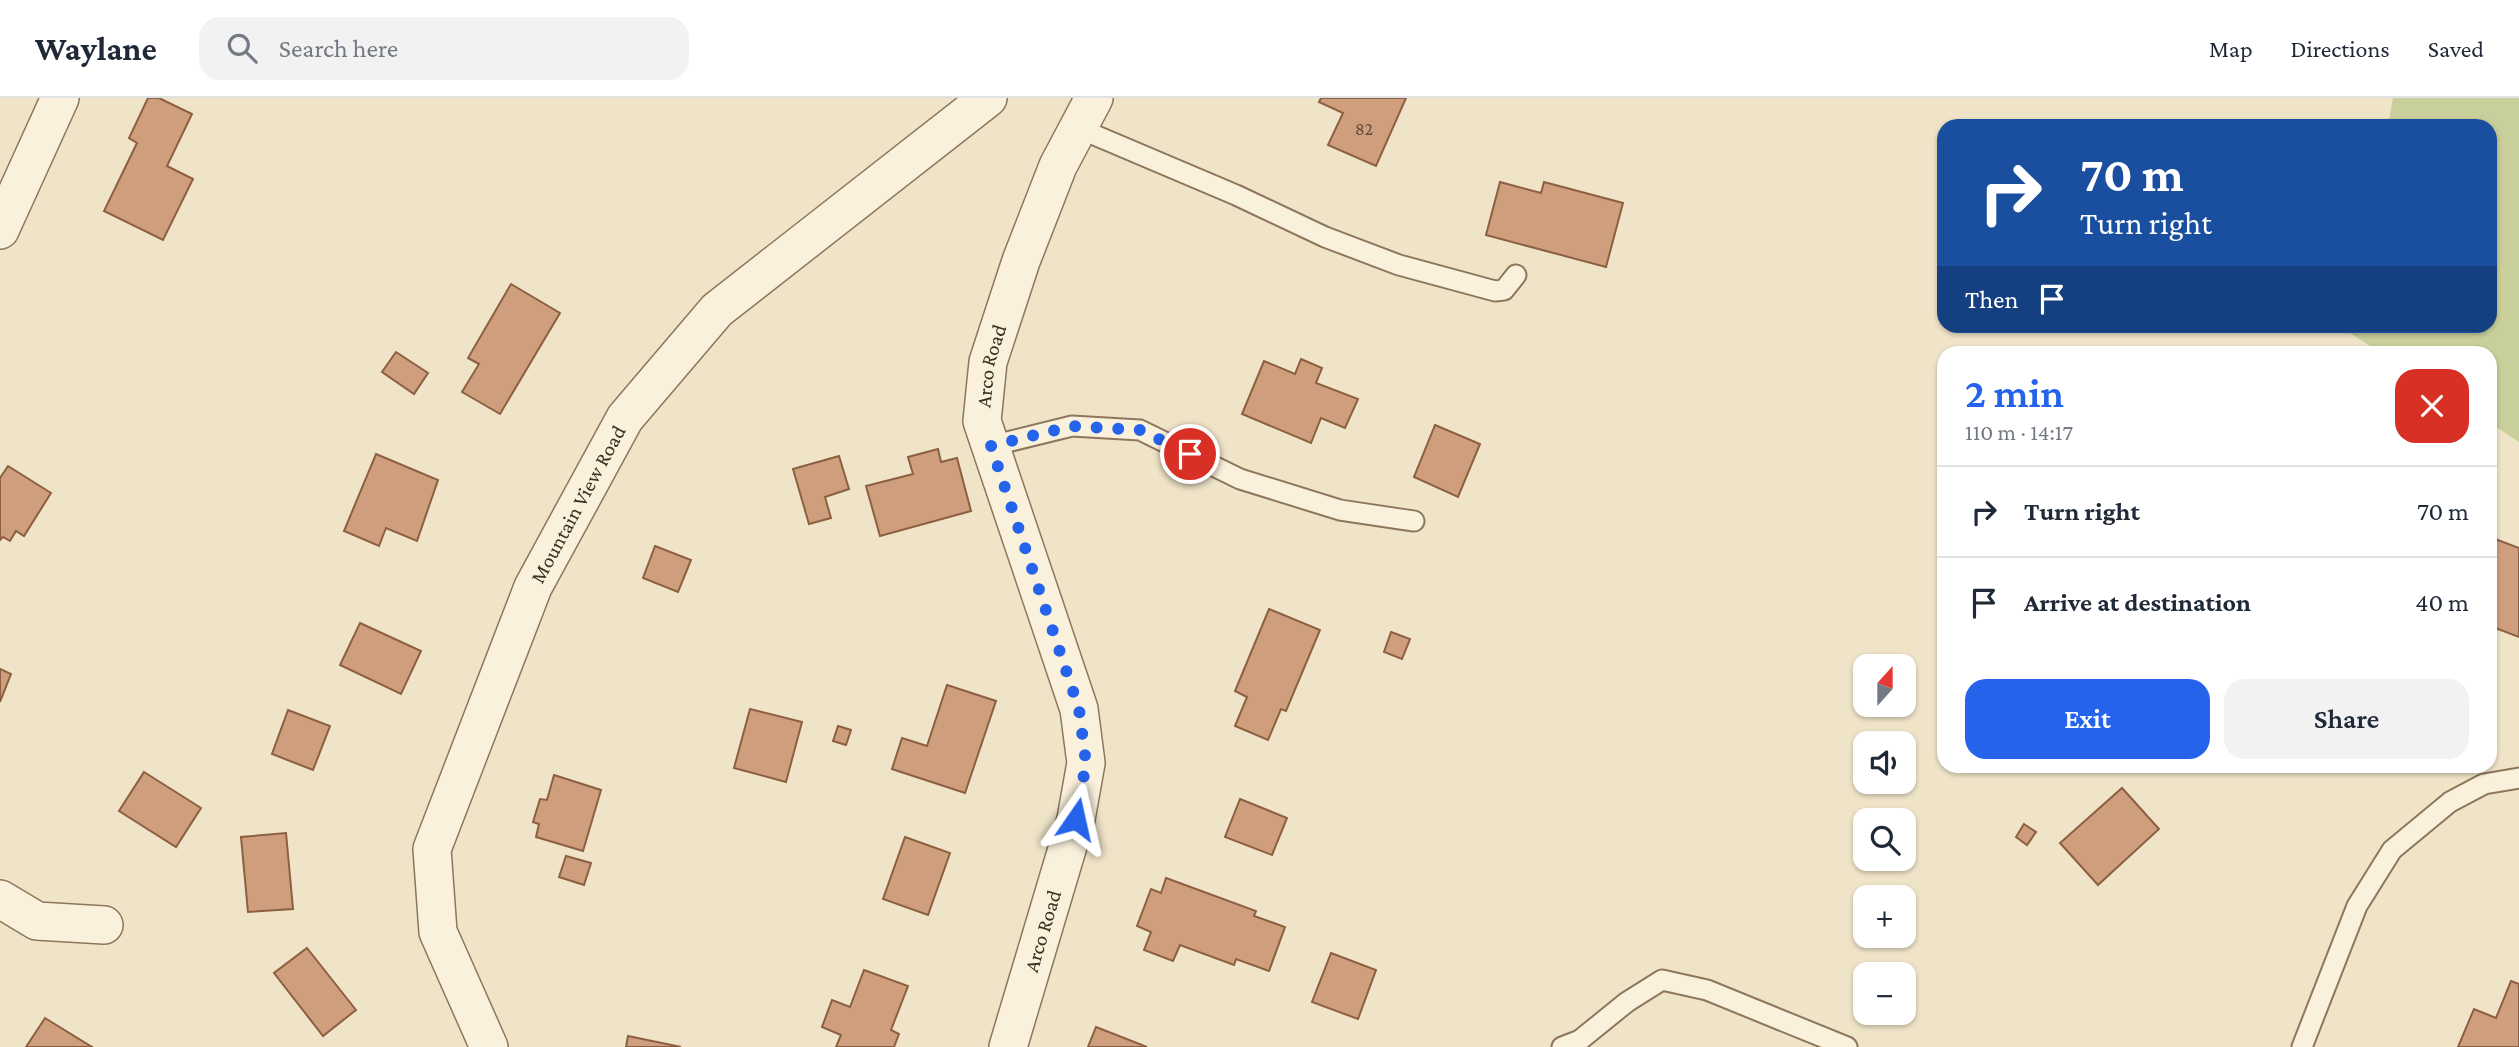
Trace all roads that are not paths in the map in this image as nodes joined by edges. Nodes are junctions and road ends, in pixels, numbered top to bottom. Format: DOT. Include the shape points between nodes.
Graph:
graph roads {
  1 [pos="60,98"];
  2 [pos="988,98"];
  3 [pos="1086,113"];
  4 [pos="0,230"];
  5 [pos="1516,275"];
  6 [pos="991,446"];
  7 [pos="1414,521"];
  8 [pos="2519,778"];
  9 [pos="0,900"];
  10 [pos="104,925"];
  11 [pos="489,1047"];
  12 [pos="1008,1047"];
  13 [pos="1562,1047"];
  14 [pos="1847,1047"];
  15 [pos="2302,1047"];
  1 -- 4 [label="street"];
  2 -- 11 [label="street, Mountain View Road" via="717,310 625,418 533,587 432,849 438,932"];
  3 -- 5 [label="lane" via="1236,195 1399,265 1495,291 1504,290"];
  3 -- 6 [label="street, Arco Road" via="1058,166 988,362 982,421"];
  6 -- 7 [label="lane" via="1072,426 1140,430 1240,479 1340,510"];
  6 -- 12 [label="street, Arco Road" via="1079,709 1086,763 1076,819"];
  8 -- 15 [label="lane" via="2484,784 2450,802 2392,850 2357,906"];
  9 -- 10 [label="street" via="37,921"];
  13 -- 14 [label="lane" via="1580,1040 1662,980 1707,990"];
}
